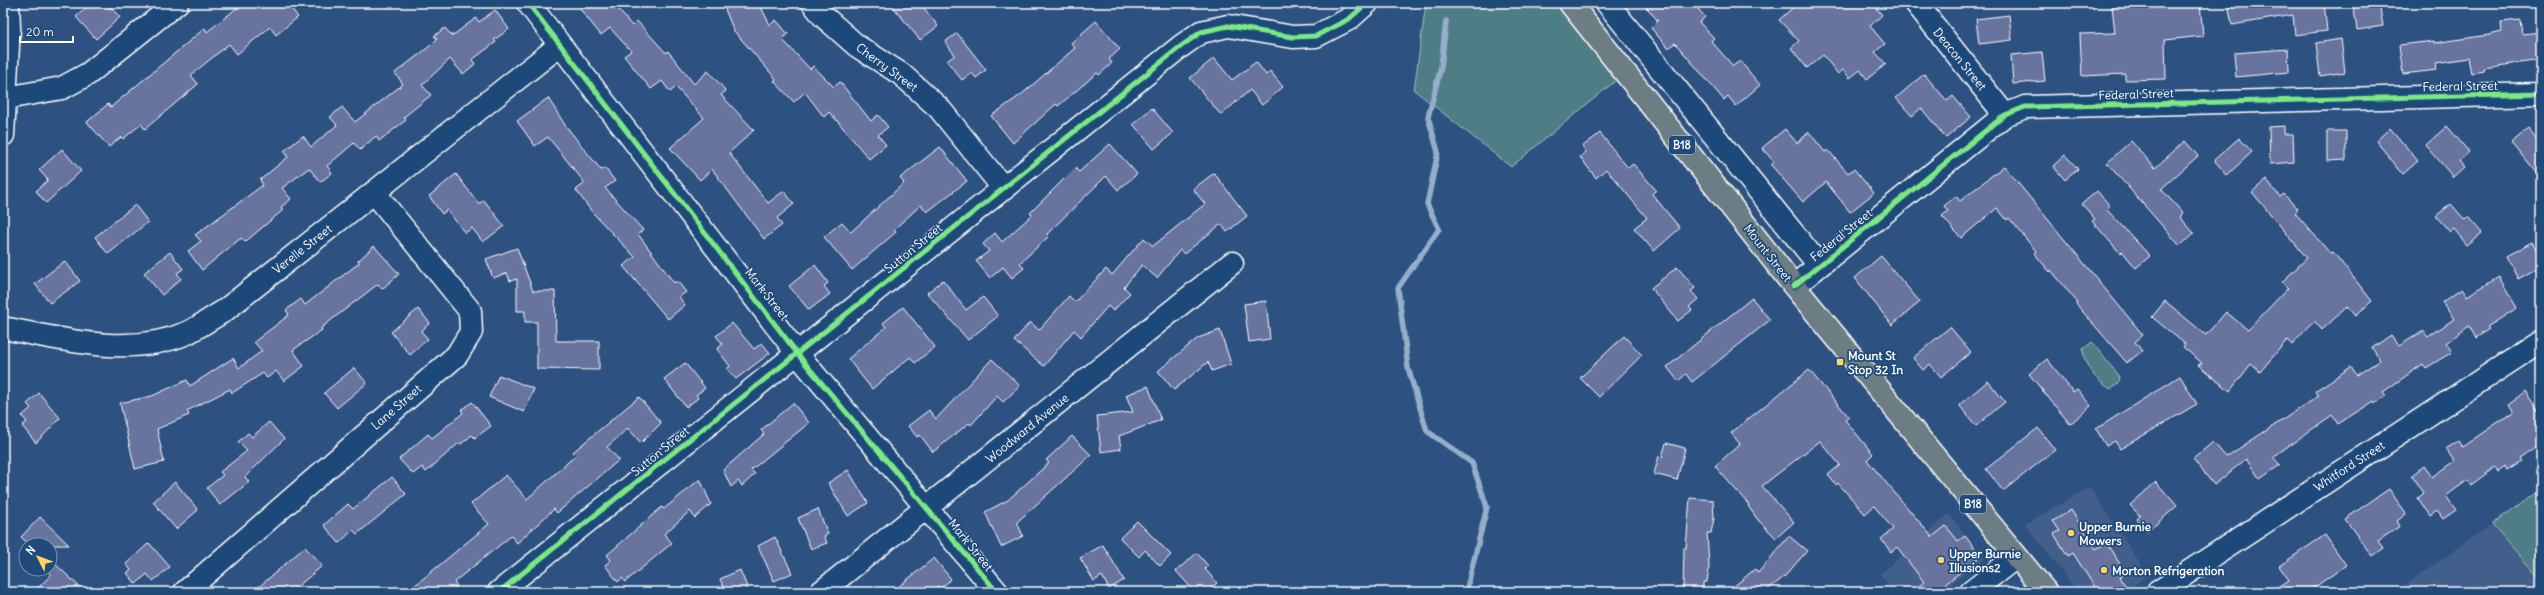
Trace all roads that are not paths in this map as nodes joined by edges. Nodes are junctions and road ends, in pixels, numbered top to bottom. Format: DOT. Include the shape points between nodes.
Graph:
graph roads {
  1 [pos="8,3"];
  2 [pos="177,3"];
  3 [pos="528,3"];
  4 [pos="813,3"];
  5 [pos="1367,3"];
  6 [pos="1570,3"];
  7 [pos="1607,3"];
  8 [pos="1916,3"];
  9 [pos="6,28"];
  10 [pos="560,45"];
  11 [pos="5,74"];
  12 [pos="2541,94"];
  13 [pos="6,98"];
  14 [pos="2005,115"];
  15 [pos="3,135"];
  16 [pos="1004,189"];
  17 [pos="374,192"];
  18 [pos="1232,263"];
  19 [pos="1819,265"];
  20 [pos="1794,286"];
  21 [pos="3,328"];
  22 [pos="2541,340"];
  23 [pos="798,353"];
  24 [pos="928,508"];
  25 [pos="2016,557"];
  26 [pos="185,592"];
  27 [pos="499,592"];
  28 [pos="821,592"];
  29 [pos="997,592"];
  30 [pos="1971,592"];
  31 [pos="2046,592"];
  32 [pos="2158,592"];
  1 -- 9 [label="street"];
  2 -- 13 [label="street" via="88,74 62,88"];
  3 -- 10 [label="street, Mark Street"];
  4 -- 16 [label="street, Cherry Street" via="823,16 857,46 900,74 939,108"];
  5 -- 16 [label="street, Sutton Street" via="1349,19 1316,36 1293,37 1228,26 1201,32"];
  6 -- 20 [label="highway, Mount Street / B18"];
  7 -- 19 [label="street"];
  8 -- 14 [label="street, Deacon Street"];
  9 -- 11 [label="street"];
  10 -- 17 [label="street, Verelle Street"];
  10 -- 23 [label="street, Mark Street"];
  11 -- 13 [label="street"];
  12 -- 14 [label="street, Federal Street" via="2025,107"];
  13 -- 15 [label="street"];
  14 -- 19 [label="street, Federal Street"];
  16 -- 23 [label="street, Sutton Street"];
  17 -- 21 [label="street, Verelle Street" via="224,311 187,333 144,346 86,344"];
  17 -- 26 [label="street, Lane Street" via="470,311 471,332 456,355"];
  18 -- 24 [label="street, Woodward Avenue"];
  19 -- 20 [label="street, Federal Street"];
  20 -- 25 [label="highway, Mount Street / B18"];
  22 -- 32 [label="street, Whitford Street"];
  23 -- 24 [label="street, Mark Street"];
  23 -- 27 [label="street, Sutton Street"];
  24 -- 28 [label="street, Woodward Avenue"];
  24 -- 29 [label="street, Mark Street"];
  25 -- 30 [label="street"];
  25 -- 31 [label="highway, Mount Street / B18"];
}
